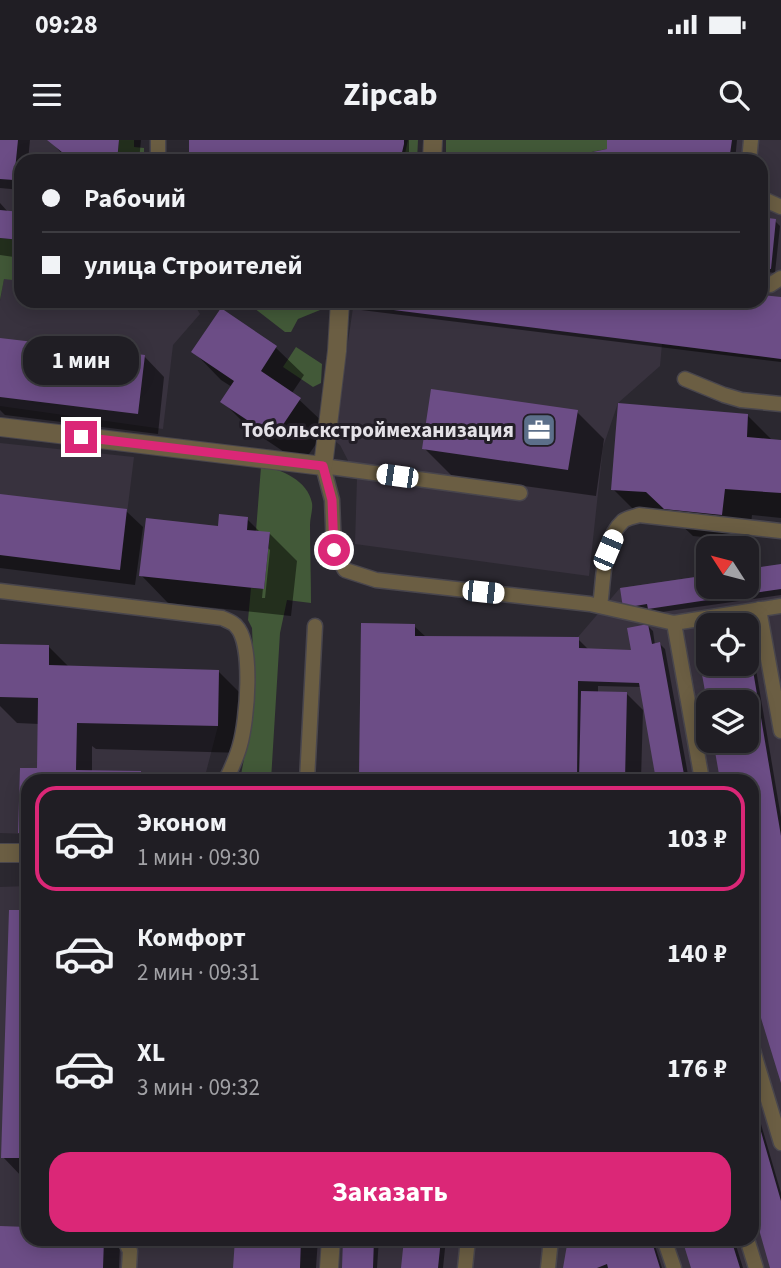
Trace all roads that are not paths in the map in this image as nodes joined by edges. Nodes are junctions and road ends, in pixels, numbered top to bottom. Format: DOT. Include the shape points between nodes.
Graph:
graph roads {
  1 [pos="340,308"];
  2 [pos="685,379"];
  3 [pos="781,404"];
  4 [pos="0,427"];
  5 [pos="323,466"];
  6 [pos="520,493"];
  7 [pos="781,531"];
  8 [pos="0,591"];
  9 [pos="600,606"];
  10 [pos="781,606"];
  11 [pos="759,609"];
  12 [pos="674,623"];
  13 [pos="315,626"];
  14 [pos="781,730"];
  15 [pos="229,774"];
  16 [pos="307,774"];
  17 [pos="701,774"];
  18 [pos="0,853"];
  19 [pos="21,853"];
  20 [pos="759,1069"];
  21 [pos="781,1143"];
  22 [pos="128,1246"];
  23 [pos="331,1246"];
  24 [pos="467,1246"];
  25 [pos="550,1246"];
  26 [pos="666,1246"];
  27 [pos="749,1246"];
  28 [pos="129,1268"];
  29 [pos="329,1268"];
  30 [pos="465,1268"];
  31 [pos="548,1268"];
  32 [pos="674,1268"];
  33 [pos="755,1268"];
  1 -- 5 [label="street"];
  2 -- 3 [label="lane" via="732,398"];
  4 -- 5 [label="street"];
  5 -- 6 [label="lane"];
  5 -- 9 [label="lane" via="332,500 334,550 345,570 376,580"];
  7 -- 9 [label="lane" via="639,515 625,520 608,550"];
  8 -- 15 [label="lane" via="222,618 235,625 244,638 246,654 244,726"];
  9 -- 12 [label="lane"];
  10 -- 11 [label="lane"];
  11 -- 12 [label="lane"];
  11 -- 14 [label="lane"];
  12 -- 17 [label="lane"];
  13 -- 16 [label="lane"];
  18 -- 19 [label="street"];
  20 -- 21 [label="lane"];
  22 -- 28 [label="lane"];
  23 -- 29 [label="street"];
  24 -- 30 [label="lane"];
  25 -- 31 [label="lane"];
  26 -- 32 [label="lane"];
  27 -- 33 [label="lane"];
}
